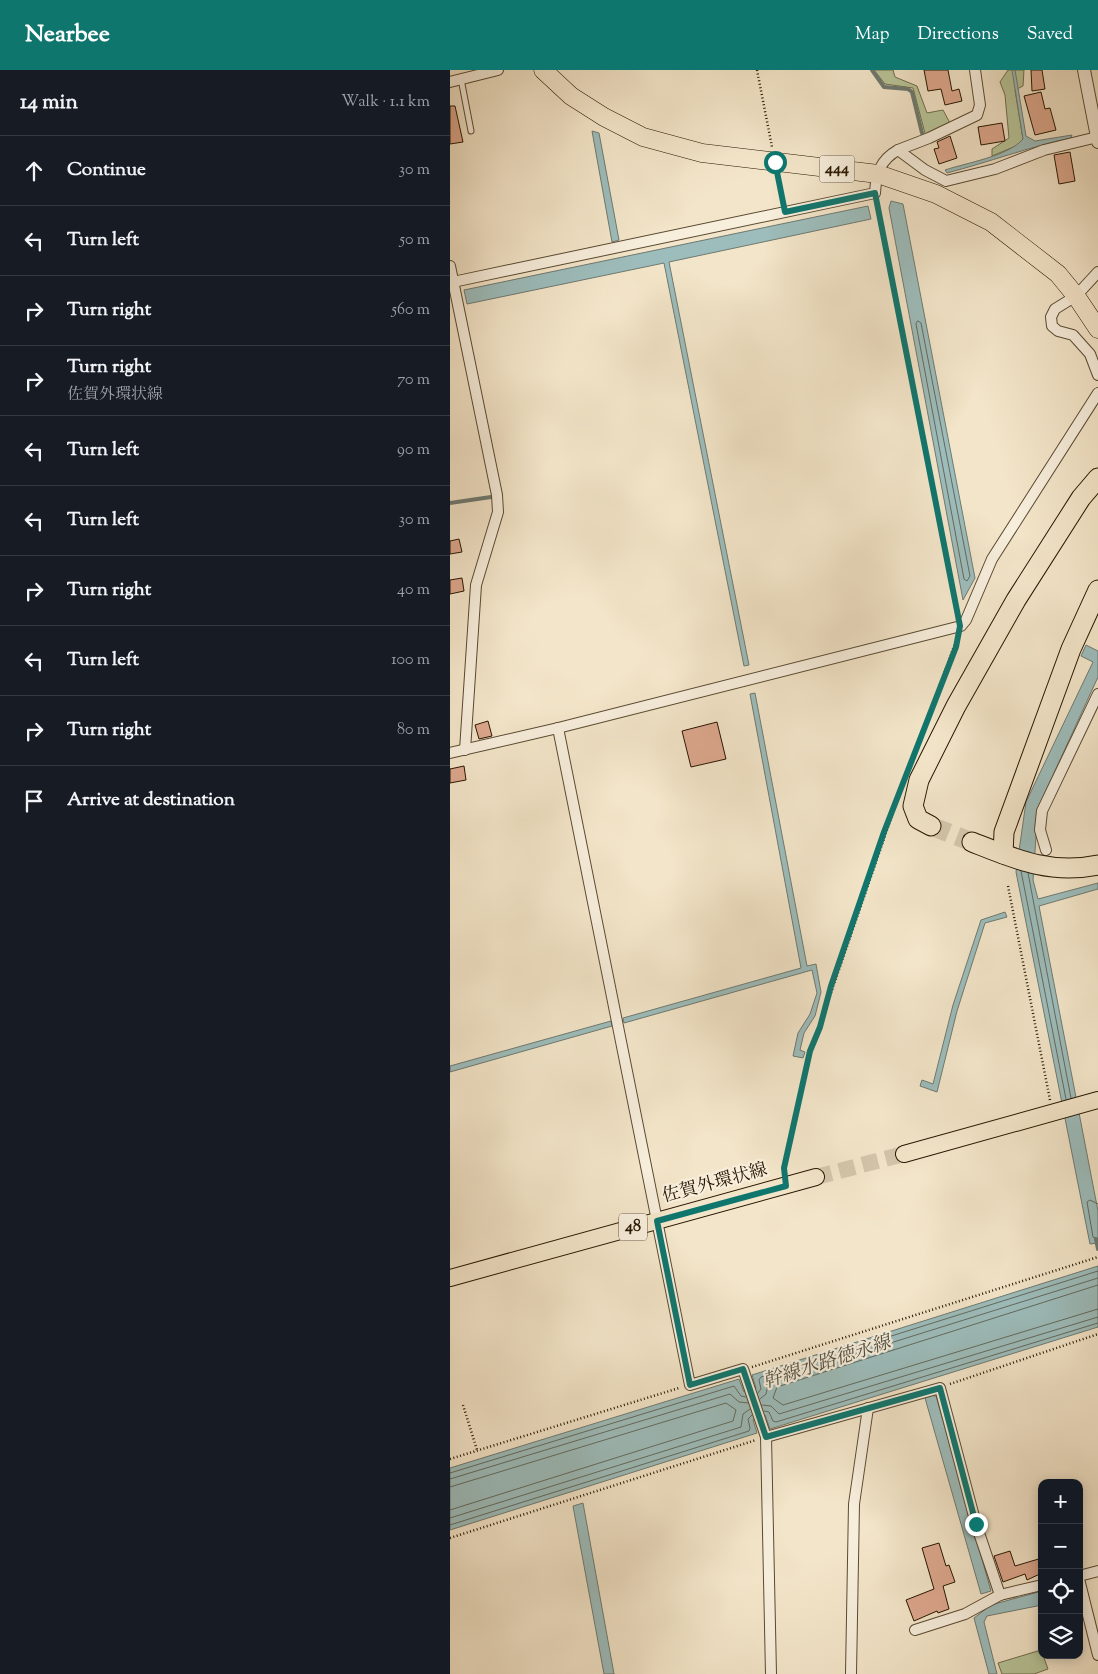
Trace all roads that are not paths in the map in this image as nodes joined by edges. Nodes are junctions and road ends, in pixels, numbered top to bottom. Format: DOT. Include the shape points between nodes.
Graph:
graph roads {
  1 [pos="498,70"];
  2 [pos="543,70"];
  3 [pos="975,70"];
  4 [pos="1084,70"];
  5 [pos="461,79"];
  6 [pos="450,82"];
  7 [pos="1096,120"];
  8 [pos="470,131"];
  9 [pos="1097,140"];
  10 [pos="898,150"];
  11 [pos="878,174"];
  12 [pos="450,266"];
  13 [pos="1098,272"];
  14 [pos="454,282"];
  15 [pos="1076,296"];
  16 [pos="1098,329"];
  17 [pos="1098,376"];
  18 [pos="1098,393"];
  19 [pos="1098,478"];
  20 [pos="1098,590"];
  21 [pos="1098,694"];
  22 [pos="558,728"];
  23 [pos="465,750"];
  24 [pos="450,753"];
  25 [pos="932,826"];
  26 [pos="972,842"];
  27 [pos="1046,850"];
  28 [pos="1003,854"];
  29 [pos="1098,865"];
  30 [pos="1098,1100"];
  31 [pos="904,1154"];
  32 [pos="816,1177"];
  33 [pos="657,1221"];
  34 [pos="450,1278"];
  35 [pos="868,1408"];
  36 [pos="766,1437"];
  37 [pos="1098,1571"];
  38 [pos="1083,1582"];
  39 [pos="1038,1586"];
  40 [pos="1083,1592"];
  41 [pos="1000,1594"];
  42 [pos="915,1630"];
  43 [pos="1098,1655"];
  44 [pos="771,1674"];
  45 [pos="851,1674"];
  1 -- 5 [label="street"];
  2 -- 11 [label="highway, 444" via="571,96 643,137 702,153"];
  3 -- 10 [label="street" via="980,105 977,114"];
  4 -- 7 [label="street"];
  5 -- 6 [label="street"];
  5 -- 8 [label="lane"];
  7 -- 9 [label="street"];
  9 -- 10 [label="street" via="1044,150 995,169 946,181"];
  10 -- 11 [label="street" via="887,156"];
  11 -- 14 [label="street" via="875,193"];
  11 -- 15 [label="highway, 444" via="936,194 991,222 1058,274"];
  12 -- 14 [label="street"];
  13 -- 15 [label="street"];
  14 -- 23 [label="street" via="498,512 476,585"];
  15 -- 16 [label="highway, 444"];
  15 -- 17 [label="street" via="1055,309 1050,318 1052,326 1073,335 1090,354"];
  18 -- 22 [label="street" via="992,559 966,620 960,626"];
  19 -- 25 [label="highway" via="1081,498 1016,600 956,706 919,780 913,806 918,819"];
  20 -- 28 [label="highway" via="1071,649 1007,822"];
  21 -- 27 [label="street" via="1042,811 1040,830"];
  22 -- 23 [label="street"];
  22 -- 33 [label="street"];
  23 -- 24 [label="street"];
  26 -- 28 [label="highway"];
  28 -- 29 [label="highway" via="1046,868 1065,870"];
  30 -- 31 [label="main road"];
  32 -- 33 [label="main road, 佐賀外環状線 / 48"];
  33 -- 34 [label="main road, 佐賀外環状線 / 48"];
  33 -- 36 [label="street" via="690,1385 743,1369"];
  35 -- 36 [label="street"];
  35 -- 41 [label="street" via="940,1388 976,1524"];
  35 -- 45 [label="street" via="854,1504"];
  36 -- 44 [label="street"];
  37 -- 38 [label="street"];
  39 -- 41 [label="street"];
  40 -- 43 [label="street"];
  41 -- 42 [label="street" via="965,1614"];
}
